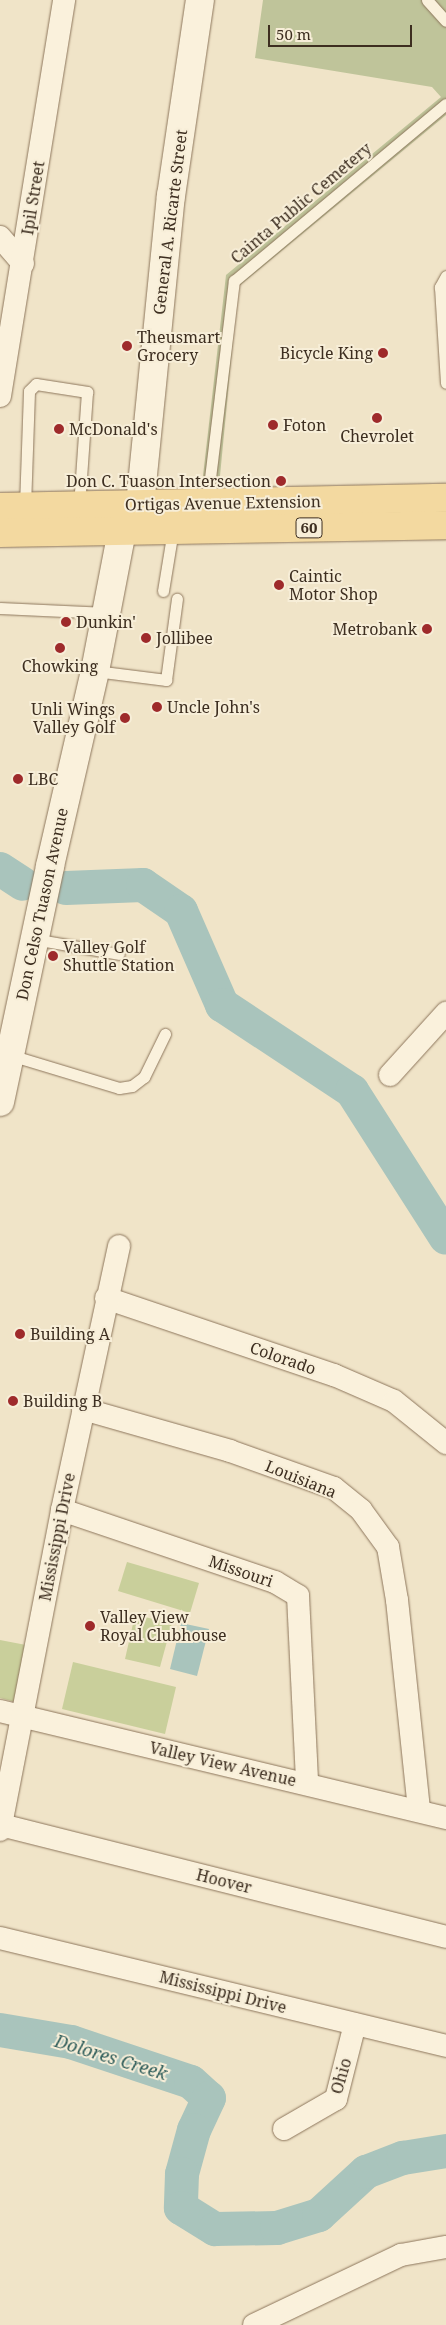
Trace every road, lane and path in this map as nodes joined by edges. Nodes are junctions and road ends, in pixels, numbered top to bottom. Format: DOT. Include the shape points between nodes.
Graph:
graph roads {
  1 [pos="64,0"];
  2 [pos="200,0"];
  3 [pos="427,0"];
  4 [pos="446,21"];
  5 [pos="446,104"];
  6 [pos="0,237"];
  7 [pos="23,263"];
  8 [pos="446,276"];
  9 [pos="445,343"];
  10 [pos="446,383"];
  11 [pos="0,396"];
  12 [pos="446,498"];
  13 [pos="207,503"];
  14 [pos="140,505"];
  15 [pos="12,506"];
  16 [pos="79,506"];
  17 [pos="446,525"];
  18 [pos="173,530"];
  19 [pos="122,531"];
  20 [pos="0,533"];
  21 [pos="163,591"];
  22 [pos="177,598"];
  23 [pos="0,608"];
  24 [pos="107,612"];
  25 [pos="95,671"];
  26 [pos="34,938"];
  27 [pos="119,954"];
  28 [pos="443,1024"];
  29 [pos="165,1034"];
  30 [pos="10,1055"];
  31 [pos="390,1075"];
  32 [pos="0,1102"];
  33 [pos="118,1246"];
  34 [pos="106,1298"];
  35 [pos="83,1409"];
  36 [pos="446,1443"];
  37 [pos="62,1510"];
  38 [pos="11,1714"];
  39 [pos="306,1783"];
  40 [pos="419,1811"];
  41 [pos="446,1818"];
  42 [pos="1,1827"];
  43 [pos="446,1937"];
  44 [pos="0,1938"];
  45 [pos="355,2024"];
  46 [pos="446,2046"];
  47 [pos="284,2129"];
  48 [pos="446,2247"];
  49 [pos="254,2325"];
  1 -- 7 [label="street, Ipil Street"];
  2 -- 14 [label="street, General A. Ricarte Street" via="171,196"];
  3 -- 4 [label="lane"];
  5 -- 13 [label="lane, Cainta Public Cemetery" via="234,281"];
  6 -- 7 [label="street"];
  7 -- 11 [label="street, Ipil Street"];
  8 -- 9 [label="lane" via="440,287"];
  9 -- 10 [label="lane"];
  12 -- 13 [label="main road, Ortigas Avenue Extension / 60"];
  13 -- 14 [label="main road, Ortigas Avenue Extension / 60"];
  14 -- 16 [label="main road, Ortigas Avenue Extension / 60"];
  14 -- 19 [label="street, Don Celso Tuason Avenue"];
  15 -- 16 [label="main road, Ortigas Avenue Extension / 60"];
  15 -- 16 [label="lane" via="29,391 36,384 87,392"];
  17 -- 18 [label="main road, Ortigas Avenue Extension / 60"];
  18 -- 19 [label="main road, Ortigas Avenue Extension / 60"];
  18 -- 21 [label="lane"];
  19 -- 20 [label="main road, Ortigas Avenue Extension / 60"];
  19 -- 24 [label="street, Don Celso Tuason Avenue"];
  22 -- 25 [label="lane" via="166,680"];
  23 -- 24 [label="lane"];
  24 -- 25 [label="street, Don Celso Tuason Avenue"];
  25 -- 26 [label="street, Don Celso Tuason Avenue"];
  26 -- 27 [label="lane"];
  26 -- 30 [label="street, Don Celso Tuason Avenue"];
  28 -- 31 [label="street"];
  29 -- 30 [label="lane" via="144,1077 132,1086 119,1088"];
  30 -- 32 [label="street, Don Celso Tuason Avenue"];
  33 -- 34 [label="street, Mississippi Drive"];
  34 -- 35 [label="street, Mississippi Drive"];
  34 -- 36 [label="street, Colorado" via="334,1375 394,1401"];
  35 -- 37 [label="street, Mississippi Drive"];
  35 -- 40 [label="street, Louisiana" via="230,1452 326,1485 361,1510 388,1547 397,1600"];
  37 -- 38 [label="street, Mississippi Drive"];
  37 -- 39 [label="street, Missouri" via="275,1582 298,1596"];
  38 -- 39 [label="street, Valley View Avenue"];
  38 -- 42 [label="street, Mississippi Drive"];
  39 -- 40 [label="street, Valley View Avenue"];
  40 -- 41 [label="street, Valley View Avenue"];
  42 -- 43 [label="street, Hoover"];
  44 -- 45 [label="street, Mississippi Drive"];
  45 -- 46 [label="street, Mississippi Drive"];
  45 -- 47 [label="street, Ohio" via="336,2099"];
  48 -- 49 [label="street" via="401,2255"];
}
